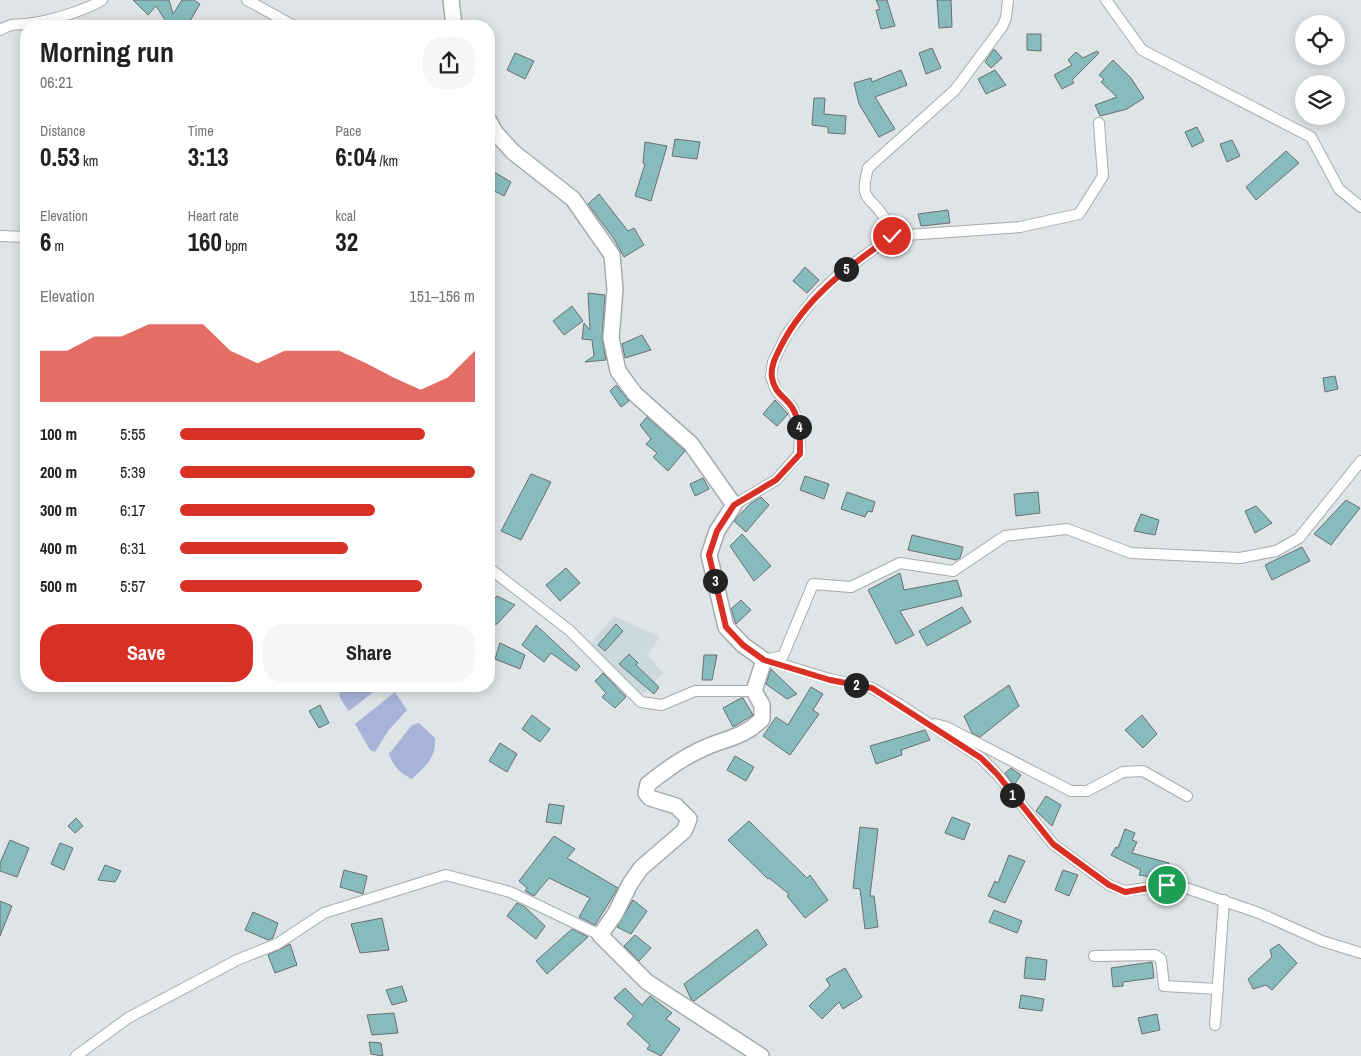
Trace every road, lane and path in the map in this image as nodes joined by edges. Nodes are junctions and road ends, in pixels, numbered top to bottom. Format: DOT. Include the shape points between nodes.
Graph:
graph roads {
  1 [pos="102,0"];
  2 [pos="247,0"];
  3 [pos="450,0"];
  4 [pos="1008,0"];
  5 [pos="1106,0"];
  6 [pos="45,20"];
  7 [pos="283,20"];
  8 [pos="453,20"];
  9 [pos="20,22"];
  10 [pos="0,30"];
  11 [pos="1099,123"];
  12 [pos="495,132"];
  13 [pos="1361,207"];
  14 [pos="0,236"];
  15 [pos="892,236"];
  16 [pos="20,237"];
  17 [pos="1361,461"];
  18 [pos="734,505"];
  19 [pos="495,573"];
  20 [pos="764,660"];
  21 [pos="754,690"];
  22 [pos="922,720"];
  23 [pos="1187,796"];
  24 [pos="1224,900"];
  25 [pos="600,936"];
  26 [pos="1361,953"];
  27 [pos="1094,956"];
  28 [pos="1218,988"];
  29 [pos="1216,1025"];
  30 [pos="76,1056"];
  31 [pos="762,1056"];
  1 -- 6 [label="street" via="80,11"];
  2 -- 7 [label="street"];
  3 -- 8 [label="street"];
  4 -- 15 [label="street" via="1002,27 955,90 868,168 864,184 867,200 884,218"];
  5 -- 13 [label="street" via="1142,50 1311,137 1338,189"];
  9 -- 10 [label="street"];
  11 -- 15 [label="street" via="1103,176 1079,214 1020,227"];
  12 -- 18 [label="street" via="513,152 573,199 612,255 615,289 611,338 618,371 635,394 691,444"];
  14 -- 16 [label="street"];
  15 -- 18 [label="street" via="839,274 815,297 787,334 773,362 772,377 777,392 793,408 800,432 800,454 776,480"];
  17 -- 20 [label="street" via="1298,538 1276,551 1240,558 1131,553 1067,529 1005,536 952,572 900,563 851,586 813,584 783,656"];
  18 -- 20 [label="street" via="717,531 709,555 726,627"];
  19 -- 21 [label="street" via="569,630 641,702 662,706 695,691"];
  20 -- 21 [label="street"];
  20 -- 22 [label="street" via="830,680 872,688"];
  21 -- 25 [label="street" via="762,705 762,719 750,731 702,748 679,760 648,784 646,793 650,798 676,806 688,819 684,830 641,868"];
  22 -- 23 [label="street" via="946,727 1071,791 1087,791 1123,772 1143,771"];
  22 -- 24 [label="street" via="981,758 1053,844 1109,885 1125,892 1167,885 1183,887"];
  24 -- 26 [label="street" via="1322,941"];
  24 -- 28 [label="street"];
  25 -- 30 [label="street" via="510,892 446,874 324,913 277,944 237,960 128,1018"];
  25 -- 31 [label="street" via="647,982"];
  27 -- 28 [label="street" via="1155,955 1161,959 1164,986"];
  28 -- 29 [label="street"];
}
